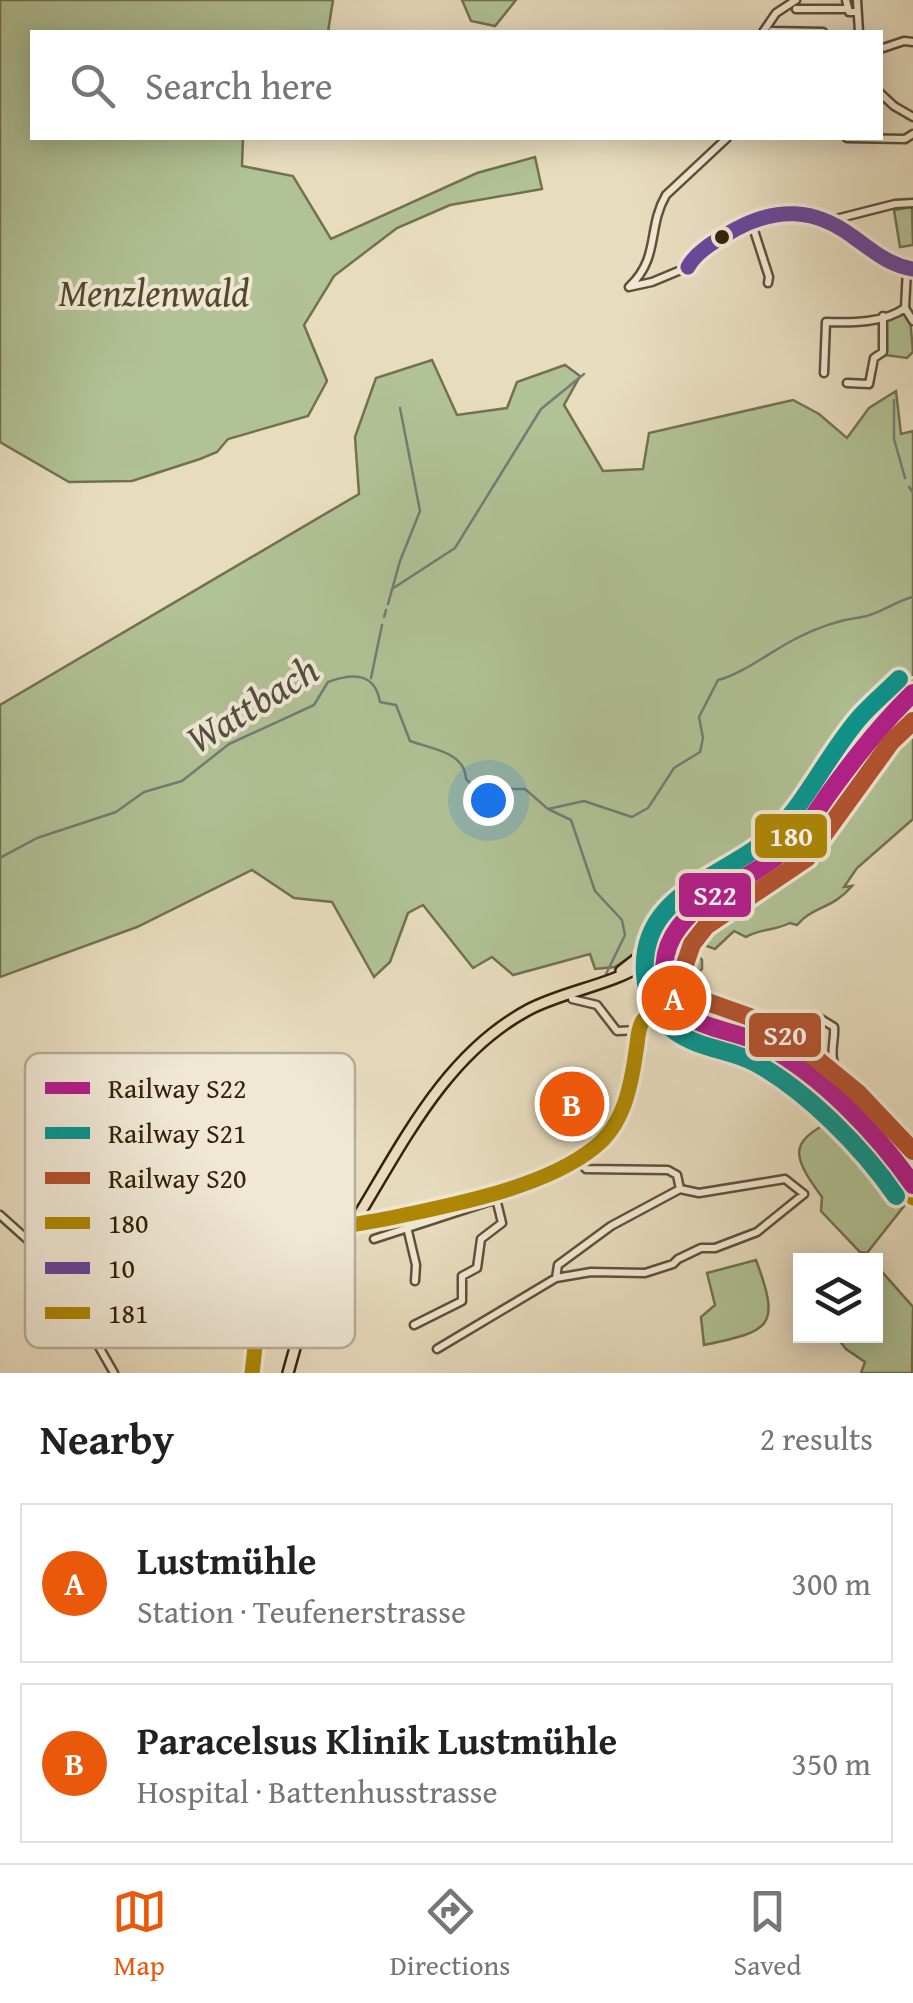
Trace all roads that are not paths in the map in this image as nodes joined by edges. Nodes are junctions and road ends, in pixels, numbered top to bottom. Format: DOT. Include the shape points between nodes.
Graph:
graph roads {
  1 [pos="846,0"];
  2 [pos="856,0"];
  3 [pos="796,5"];
  4 [pos="847,10"];
  5 [pos="857,12"];
  6 [pos="769,30"];
  7 [pos="860,30"];
  8 [pos="913,42"];
  9 [pos="883,48"];
  10 [pos="883,96"];
  11 [pos="913,117"];
  12 [pos="913,134"];
  13 [pos="883,139"];
  14 [pos="725,140"];
  15 [pos="913,203"];
  16 [pos="830,220"];
  17 [pos="751,221"];
  18 [pos="910,269"];
  19 [pos="768,283"];
  20 [pos="905,308"];
  21 [pos="883,316"];
  22 [pos="913,321"];
  23 [pos="824,373"];
  24 [pos="847,383"];
  25 [pos="913,687"];
  26 [pos="646,958"];
  27 [pos="572,998"];
  28 [pos="660,1002"];
  29 [pos="816,1016"];
  30 [pos="640,1030"];
  31 [pos="879,1152"];
  32 [pos="577,1160"];
  33 [pos="680,1189"];
  34 [pos="494,1190"];
  35 [pos="913,1198"];
  36 [pos="496,1199"];
  37 [pos="0,1216"];
  38 [pos="355,1222"];
  39 [pos="355,1225"];
  40 [pos="406,1227"];
  41 [pos="25,1238"];
  42 [pos="374,1239"];
  43 [pos="556,1278"];
  44 [pos="414,1282"];
  45 [pos="414,1325"];
  46 [pos="100,1348"];
  47 [pos="256,1348"];
  48 [pos="295,1348"];
  49 [pos="437,1349"];
  50 [pos="114,1373"];
  51 [pos="252,1373"];
  52 [pos="288,1373"];
  1 -- 4 [label="street"];
  2 -- 5 [label="street"];
  3 -- 4 [label="street"];
  3 -- 6 [label="street" via="776,14"];
  4 -- 5 [label="street"];
  5 -- 7 [label="street"];
  8 -- 9 [label="street"];
  10 -- 11 [label="street"];
  12 -- 13 [label="street"];
  14 -- 17 [label="street" via="666,196 650,258 628,287 688,266"];
  15 -- 16 [label="street"];
  16 -- 17 [label="street" via="787,210"];
  16 -- 18 [label="street" via="881,258"];
  17 -- 19 [label="street"];
  18 -- 20 [label="street"];
  20 -- 21 [label="street"];
  20 -- 22 [label="street"];
  21 -- 23 [label="street" via="826,322"];
  21 -- 24 [label="street" via="883,352 874,358 872,379"];
  25 -- 26 [label="main road" via="872,724 790,838 681,906"];
  26 -- 28 [label="street"];
  26 -- 38 [label="main road, bridge" via="530,1008 468,1054 425,1108"];
  27 -- 30 [label="street" via="598,1005 617,1031"];
  28 -- 30 [label="street" via="647,1006"];
  28 -- 31 [label="street" via="674,1022 772,1058"];
  29 -- 31 [label="street" via="834,1027 832,1056 842,1085 889,1138"];
  30 -- 32 [label="street" via="621,1115"];
  31 -- 35 [label="street"];
  32 -- 33 [label="street" via="586,1169 668,1170 678,1175"];
  32 -- 34 [label="street"];
  33 -- 43 [label="street" via="558,1264"];
  33 -- 43 [label="street" via="699,1192 777,1178 804,1194 756,1232 700,1248 673,1264 645,1273"];
  34 -- 36 [label="street"];
  34 -- 39 [label="street"];
  36 -- 40 [label="street"];
  36 -- 45 [label="street" via="502,1223 480,1239 476,1268 462,1276 462,1301"];
  37 -- 41 [label="street"];
  40 -- 42 [label="street"];
  40 -- 44 [label="street"];
  43 -- 49 [label="street"];
  46 -- 50 [label="street"];
  47 -- 51 [label="street"];
  48 -- 52 [label="main road, bridge"];
}
